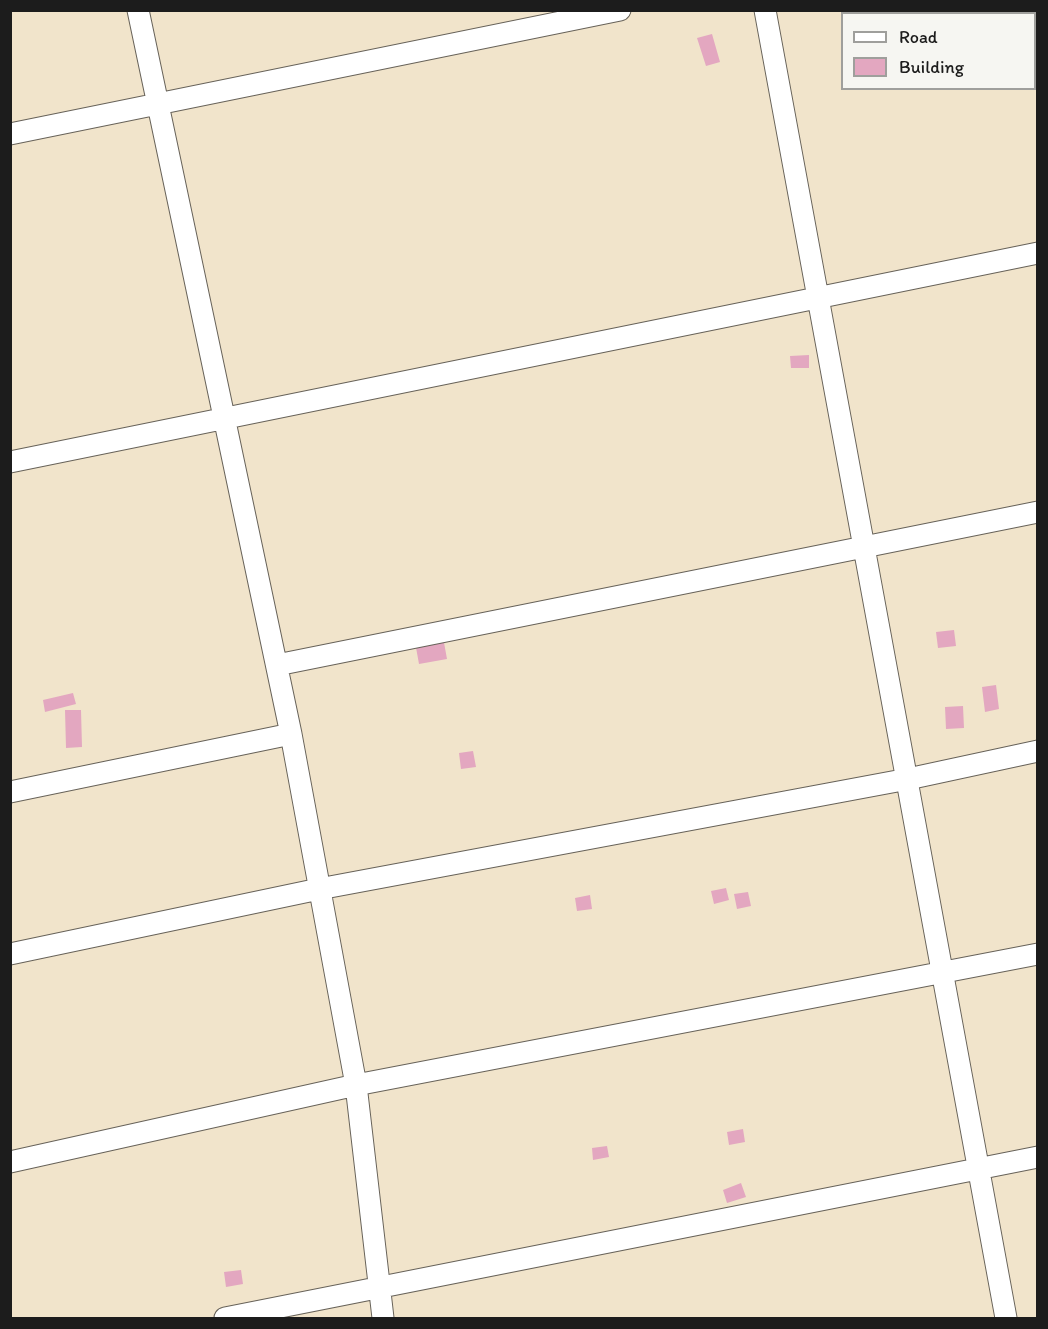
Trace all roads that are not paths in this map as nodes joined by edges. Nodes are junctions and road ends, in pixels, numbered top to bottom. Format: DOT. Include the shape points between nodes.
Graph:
graph roads {
  1 [pos="138,10"];
  2 [pos="620,10"];
  3 [pos="765,10"];
  4 [pos="159,103"];
  5 [pos="10,134"];
  6 [pos="1038,253"];
  7 [pos="819,297"];
  8 [pos="226,418"];
  9 [pos="10,462"];
  10 [pos="1038,512"];
  11 [pos="864,548"];
  12 [pos="277,665"];
  13 [pos="291,734"];
  14 [pos="1038,751"];
  15 [pos="908,779"];
  16 [pos="10,792"];
  17 [pos="319,889"];
  18 [pos="10,954"];
  19 [pos="1038,954"];
  20 [pos="943,973"];
  21 [pos="356,1085"];
  22 [pos="1038,1156"];
  23 [pos="10,1162"];
  24 [pos="978,1169"];
  25 [pos="380,1287"];
  26 [pos="225,1318"];
  27 [pos="383,1318"];
  28 [pos="1006,1318"];
  1 -- 4 [label="street"];
  2 -- 4 [label="street"];
  3 -- 7 [label="street"];
  4 -- 5 [label="street"];
  4 -- 8 [label="street"];
  6 -- 7 [label="street"];
  7 -- 8 [label="street"];
  7 -- 11 [label="street"];
  8 -- 9 [label="street"];
  8 -- 12 [label="street"];
  10 -- 11 [label="street"];
  11 -- 12 [label="street"];
  11 -- 15 [label="street"];
  12 -- 13 [label="street"];
  13 -- 16 [label="street"];
  13 -- 17 [label="street"];
  14 -- 15 [label="street"];
  15 -- 17 [label="street"];
  15 -- 20 [label="street"];
  17 -- 18 [label="street"];
  17 -- 21 [label="street"];
  19 -- 20 [label="street"];
  20 -- 21 [label="street"];
  20 -- 24 [label="street"];
  21 -- 23 [label="street"];
  21 -- 25 [label="street"];
  22 -- 24 [label="street"];
  24 -- 25 [label="street"];
  24 -- 28 [label="street"];
  25 -- 26 [label="street"];
  25 -- 27 [label="street"];
}
